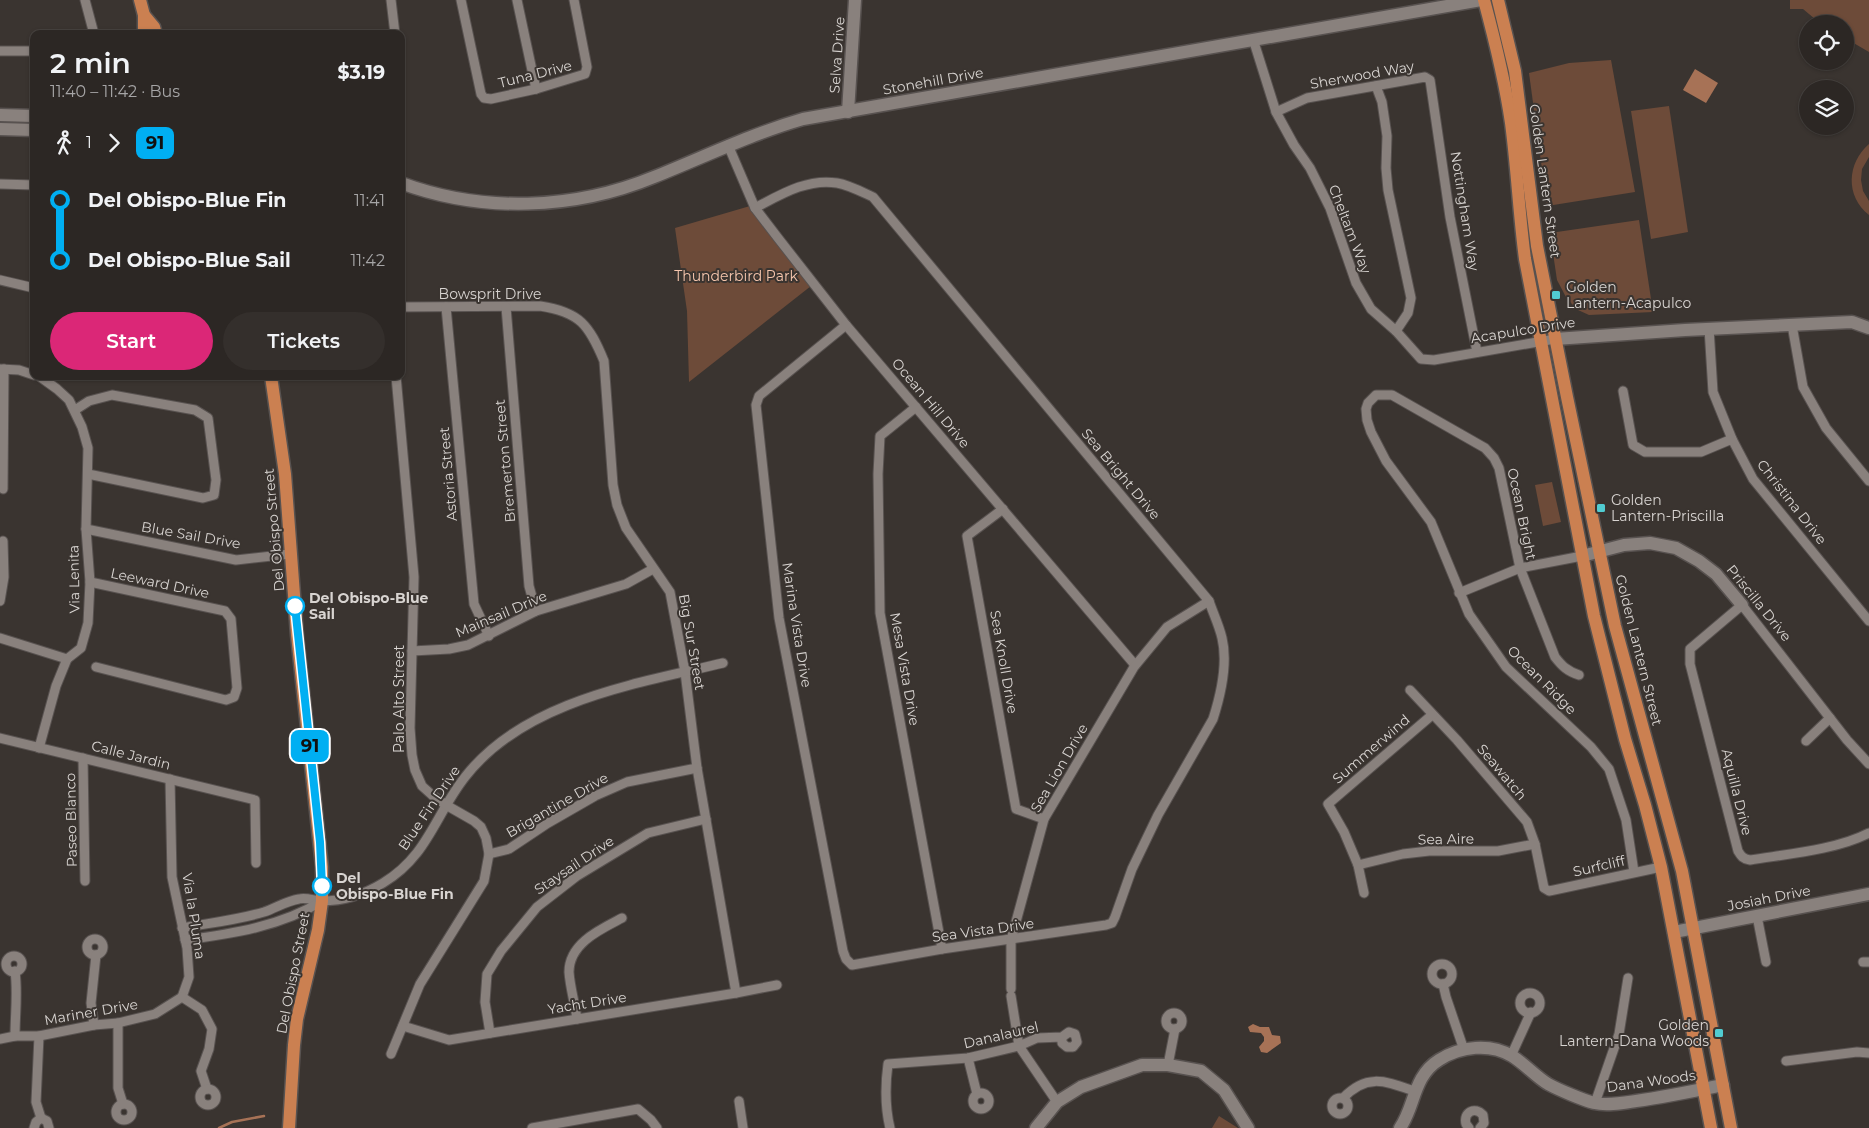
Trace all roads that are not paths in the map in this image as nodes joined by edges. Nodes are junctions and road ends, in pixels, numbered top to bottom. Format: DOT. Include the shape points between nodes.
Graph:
graph roads {
  1 [pos="84,0"];
  2 [pos="140,0"];
  3 [pos="391,0"];
  4 [pos="461,0"];
  5 [pos="517,0"];
  6 [pos="574,0"];
  7 [pos="855,0"];
  8 [pos="1483,0"];
  9 [pos="1498,0"];
  10 [pos="144,15"];
  11 [pos="93,30"];
  12 [pos="144,30"];
  13 [pos="155,30"];
  14 [pos="395,30"];
  15 [pos="1253,39"];
  16 [pos="0,51"];
  17 [pos="30,52"];
  18 [pos="1425,78"];
  19 [pos="1376,86"];
  20 [pos="536,89"];
  21 [pos="848,112"];
  22 [pos="1276,112"];
  23 [pos="0,115"];
  24 [pos="30,116"];
  25 [pos="0,129"];
  26 [pos="30,130"];
  27 [pos="728,145"];
  28 [pos="0,184"];
  29 [pos="405,184"];
  30 [pos="30,185"];
  31 [pos="756,208"];
  32 [pos="0,280"];
  33 [pos="30,287"];
  34 [pos="405,307"];
  35 [pos="446,307"];
  36 [pos="506,307"];
  37 [pos="576,318"];
  38 [pos="846,324"];
  39 [pos="1792,325"];
  40 [pos="1708,328"];
  41 [pos="1869,328"];
  42 [pos="1396,331"];
  43 [pos="1555,339"];
  44 [pos="1542,341"];
  45 [pos="1477,352"];
  46 [pos="1421,359"];
  47 [pos="2,369"];
  48 [pos="30,374"];
  49 [pos="45,380"];
  50 [pos="272,380"];
  51 [pos="396,380"];
  52 [pos="1623,391"];
  53 [pos="1368,403"];
  54 [pos="916,407"];
  55 [pos="74,410"];
  56 [pos="1732,439"];
  57 [pos="88,474"];
  58 [pos="1869,481"];
  59 [pos="3,489"];
  60 [pos="1003,509"];
  61 [pos="86,529"];
  62 [pos="3,541"];
  63 [pos="1600,551"];
  64 [pos="290,554"];
  65 [pos="1582,556"];
  66 [pos="1520,568"];
  67 [pos="653,569"];
  68 [pos="90,582"];
  69 [pos="1459,593"];
  70 [pos="0,601"];
  71 [pos="1209,601"];
  72 [pos="1742,605"];
  73 [pos="536,611"];
  74 [pos="1869,621"];
  75 [pos="489,636"];
  76 [pos="0,638"];
  77 [pos="412,650"];
  78 [pos="67,659"];
  79 [pos="723,663"];
  80 [pos="1135,665"];
  81 [pos="96,667"];
  82 [pos="685,672"];
  83 [pos="1578,674"];
  84 [pos="1410,690"];
  85 [pos="1432,715"];
  86 [pos="1830,718"];
  87 [pos="0,738"];
  88 [pos="1806,741"];
  89 [pos="39,748"];
  90 [pos="84,758"];
  91 [pos="1869,764"];
  92 [pos="697,768"];
  93 [pos="170,779"];
  94 [pos="446,804"];
  95 [pos="706,819"];
  96 [pos="1044,819"];
  97 [pos="1869,833"];
  98 [pos="1535,844"];
  99 [pos="489,854"];
  100 [pos="256,863"];
  101 [pos="1358,865"];
  102 [pos="1661,867"];
  103 [pos="1634,872"];
  104 [pos="85,881"];
  105 [pos="1544,888"];
  106 [pos="1364,893"];
  107 [pos="1869,894"];
  108 [pos="322,901"];
  109 [pos="1757,916"];
  110 [pos="1115,917"];
  111 [pos="622,918"];
  112 [pos="182,928"];
  113 [pos="1693,928"];
  114 [pos="1674,932"];
  115 [pos="185,940"];
  116 [pos="1011,940"];
  117 [pos="942,949"];
  118 [pos="96,955"];
  119 [pos="1766,962"];
  120 [pos="852,965"];
  121 [pos="15,972"];
  122 [pos="1628,978"];
  123 [pos="777,984"];
  124 [pos="1443,984"];
  125 [pos="736,993"];
  126 [pos="182,997"];
  127 [pos="1531,1012"];
  128 [pos="577,1019"];
  129 [pos="118,1022"];
  130 [pos="94,1025"];
  131 [pos="403,1026"];
  132 [pos="1175,1029"];
  133 [pos="490,1033"];
  134 [pos="15,1036"];
  135 [pos="39,1036"];
  136 [pos="1062,1037"];
  137 [pos="0,1039"];
  138 [pos="1019,1046"];
  139 [pos="1464,1050"];
  140 [pos="1869,1053"];
  141 [pos="391,1054"];
  142 [pos="1511,1056"];
  143 [pos="968,1058"];
  144 [pos="1786,1061"];
  145 [pos="1168,1065"];
  146 [pos="1723,1085"];
  147 [pos="207,1089"];
  148 [pos="1704,1089"];
  149 [pos="1414,1091"];
  150 [pos="977,1094"];
  151 [pos="1343,1098"];
  152 [pos="739,1101"];
  153 [pos="1057,1102"];
  154 [pos="1595,1103"];
  155 [pos="124,1104"];
  156 [pos="40,1118"];
  157 [pos="555,1126"];
  158 [pos="34,1128"];
  159 [pos="49,1128"];
  160 [pos="289,1128"];
  161 [pos="532,1128"];
  162 [pos="657,1128"];
  163 [pos="743,1128"];
  164 [pos="890,1128"];
  165 [pos="1036,1128"];
  166 [pos="1248,1128"];
  167 [pos="1400,1128"];
  168 [pos="1469,1128"];
  169 [pos="1480,1128"];
  170 [pos="1711,1128"];
  171 [pos="1731,1128"];
  1 -- 11 [label="street"];
  2 -- 10 [label="main road"];
  3 -- 14 [label="street"];
  4 -- 20 [label="street, Tuna Drive" via="484,98"];
  5 -- 20 [label="street"];
  6 -- 20 [label="street, Tuna Drive" via="587,67 585,74"];
  7 -- 21 [label="street, Selva Drive"];
  8 -- 15 [label="street, Stonehill Drive"];
  8 -- 44 [label="main road, Golden Lantern Street" via="1501,65 1514,147 1520,224"];
  9 -- 43 [label="main road, Golden Lantern Street" via="1515,71 1535,231"];
  10 -- 12 [label="main road"];
  10 -- 13 [label="main road"];
  15 -- 21 [label="street, Stonehill Drive"];
  15 -- 22 [label="street, Cheltam Way"];
  16 -- 17 [label="street"];
  18 -- 19 [label="street, Sherwood Way"];
  18 -- 45 [label="street, Nottingham Way" via="1432,84 1450,217"];
  19 -- 22 [label="street, Sherwood Way" via="1307,98"];
  19 -- 42 [label="street" via="1387,136 1388,190 1411,298 1408,313"];
  21 -- 27 [label="street, Stonehill Drive" via="772,128"];
  22 -- 42 [label="street, Cheltam Way" via="1330,208 1356,283 1371,309"];
  23 -- 24 [label="street"];
  25 -- 26 [label="street"];
  27 -- 29 [label="street, Stonehill Drive" via="653,178 592,197 561,201 531,204 458,199"];
  27 -- 31 [label="street, Ocean Hill Drive"];
  28 -- 30 [label="street"];
  31 -- 38 [label="street, Ocean Hill Drive"];
  31 -- 71 [label="street, Sea Bright Drive" via="790,189 816,183 837,183 873,197"];
  32 -- 33 [label="street"];
  34 -- 35 [label="street, Bowsprit Drive"];
  35 -- 36 [label="street, Bowsprit Drive"];
  35 -- 75 [label="street, Astoria Street" via="474,604"];
  36 -- 37 [label="street, Bowsprit Drive" via="560,309"];
  36 -- 73 [label="street, Bremerton Street" via="529,586"];
  37 -- 67 [label="street, Big Sur Street" via="590,330 604,361 617,505 626,528"];
  38 -- 54 [label="street, Ocean Hill Drive"];
  38 -- 120 [label="street, Marina Vista Drive" via="759,396 756,405 780,618 843,951"];
  39 -- 40 [label="street, Acapulco Drive"];
  39 -- 41 [label="street, Acapulco Drive" via="1852,322"];
  39 -- 58 [label="street" via="1803,387 1826,428"];
  40 -- 43 [label="street, Acapulco Drive"];
  40 -- 56 [label="street, Christina Drive" via="1713,392"];
  42 -- 46 [label="street, Cheltam Way"];
  43 -- 44 [label="street, Acapulco Drive"];
  43 -- 63 [label="main road, Golden Lantern Street"];
  44 -- 45 [label="street, Acapulco Drive"];
  44 -- 65 [label="main road, Golden Lantern Street"];
  45 -- 46 [label="street, Acapulco Drive" via="1434,360"];
  47 -- 48 [label="street"];
  47 -- 59 [label="street"];
  49 -- 55 [label="street, Via Lenita" via="69,400"];
  50 -- 64 [label="main road, Del Obispo Street" via="285,474"];
  51 -- 77 [label="street, Palo Alto Street" via="414,577"];
  52 -- 56 [label="street" via="1633,445 1645,452 1700,452"];
  53 -- 66 [label="street, Ocean Bright" via="1376,395 1392,395 1485,448 1499,468"];
  53 -- 69 [label="street, Ocean Ridge" via="1366,414 1371,432 1386,461 1431,522"];
  54 -- 60 [label="street, Ocean Hill Drive"];
  54 -- 117 [label="street, Mesa Vista Drive" via="880,436 880,614"];
  55 -- 57 [label="street, Via Lenita" via="88,448"];
  55 -- 57 [label="street" via="89,401 112,395 196,410 208,418 216,480 214,495 203,498"];
  56 -- 74 [label="street, Christina Drive" via="1753,479"];
  57 -- 61 [label="street, Via Lenita"];
  60 -- 80 [label="street, Ocean Hill Drive"];
  60 -- 96 [label="street, Sea Knoll Drive" via="966,536 1016,808"];
  61 -- 64 [label="street, Blue Sail Drive" via="236,560"];
  61 -- 68 [label="street, Via Lenita"];
  62 -- 70 [label="street" via="4,578"];
  63 -- 65 [label="street, Priscilla Drive"];
  63 -- 72 [label="street, Priscilla Drive" via="1650,543 1676,548 1716,574"];
  63 -- 113 [label="main road, Golden Lantern Street" via="1617,634 1673,833"];
  64 -- 108 [label="main road, Del Obispo Street" via="320,842"];
  65 -- 66 [label="street"];
  65 -- 102 [label="main road, Golden Lantern Street" via="1604,658"];
  66 -- 69 [label="street"];
  66 -- 83 [label="street, Ocean Bright" via="1555,657 1563,667"];
  67 -- 73 [label="street, Mainsail Drive" via="626,584"];
  67 -- 82 [label="street, Big Sur Street" via="670,592"];
  68 -- 78 [label="street, Via Lenita" via="88,623 81,648"];
  68 -- 81 [label="street, Leeward Drive" via="225,611 231,619 237,688 234,697 226,700"];
  69 -- 103 [label="street, Ocean Ridge" via="1476,626 1506,667 1605,763 1614,779 1626,820"];
  71 -- 80 [label="street, Sea Lion Drive" via="1166,627"];
  71 -- 110 [label="street, Sea Bright Drive" via="1224,657 1219,702 1213,719 1158,815 1132,869"];
  72 -- 86 [label="street, Priscilla Drive"];
  72 -- 97 [label="street, Aquilla Drive" via="1690,648 1690,664 1738,851 1744,859 1750,860 1836,845"];
  73 -- 75 [label="street, Mainsail Drive"];
  75 -- 77 [label="street, Mainsail Drive" via="449,650"];
  76 -- 78 [label="street"];
  77 -- 94 [label="street, Palo Alto Street" via="410,728 415,770 422,786"];
  78 -- 89 [label="street, Via Lenita"];
  79 -- 82 [label="street, Blue Fin Drive"];
  80 -- 96 [label="street, Sea Lion Drive"];
  82 -- 92 [label="street, Big Sur Street"];
  82 -- 94 [label="street, Blue Fin Drive" via="620,687 531,723 481,758"];
  84 -- 85 [label="street, Seawatch"];
  85 -- 98 [label="street, Seawatch" via="1527,822"];
  85 -- 101 [label="street, Summerwind" via="1328,804"];
  86 -- 88 [label="street"];
  86 -- 91 [label="street, Priscilla Drive"];
  87 -- 89 [label="street, Calle Jardin"];
  89 -- 90 [label="street, Calle Jardin"];
  90 -- 93 [label="street, Calle Jardin"];
  90 -- 104 [label="street, Paseo Blanco"];
  92 -- 95 [label="street, Big Sur Street"];
  92 -- 99 [label="street, Brigantine Drive" via="627,782 595,796 509,848"];
  93 -- 100 [label="street, Calle Jardin" via="255,800"];
  93 -- 112 [label="street, Via la Pluma" via="172,877"];
  94 -- 99 [label="street, Palo Alto Street" via="481,827"];
  94 -- 108 [label="street, Blue Fin Drive" via="426,844 396,874 363,893"];
  95 -- 125 [label="street, Big Sur Street"];
  95 -- 133 [label="street, Staysail Drive" via="648,833 577,876 536,906 487,974 485,1002"];
  96 -- 116 [label="street, Sea Lion Drive"];
  98 -- 101 [label="street, Sea Aire" via="1498,851 1403,854"];
  98 -- 105 [label="street, Seawatch"];
  99 -- 131 [label="street, Palo Alto Street" via="484,881 420,984"];
  101 -- 106 [label="street"];
  102 -- 103 [label="street, Surfcliff"];
  102 -- 114 [label="main road, Golden Lantern Street"];
  103 -- 105 [label="street, Surfcliff" via="1554,890"];
  107 -- 109 [label="street, Josiah Drive"];
  108 -- 112 [label="street, Blue Fin Drive" via="302,898 264,912"];
  108 -- 115 [label="street, Blue Fin Drive" via="305,912 270,925"];
  108 -- 160 [label="main road, Del Obispo Street" via="296,1028"];
  109 -- 113 [label="street, Josiah Drive"];
  109 -- 119 [label="street"];
  110 -- 116 [label="street, Sea Vista Drive" via="1106,925"];
  111 -- 128 [label="street" via="585,941 571,961"];
  112 -- 115 [label="street, Via la Pluma"];
  113 -- 114 [label="street, Josiah Drive"];
  113 -- 146 [label="main road, Golden Lantern Street"];
  114 -- 148 [label="main road, Golden Lantern Street"];
  115 -- 126 [label="street, Via la Pluma" via="189,977"];
  116 -- 117 [label="street, Sea Vista Drive"];
  116 -- 138 [label="street, Sea Lion Drive" via="1011,992"];
  117 -- 120 [label="street, Sea Vista Drive"];
  118 -- 130 [label="street" via="91,1003"];
  121 -- 134 [label="street" via="18,988"];
  122 -- 154 [label="street" via="1619,1034"];
  123 -- 125 [label="street, Yacht Drive"];
  124 -- 139 [label="street"];
  125 -- 128 [label="street, Yacht Drive"];
  126 -- 129 [label="street, Mariner Drive" via="155,1014"];
  126 -- 147 [label="street" via="202,1010 212,1029 201,1071"];
  127 -- 142 [label="street"];
  128 -- 133 [label="street, Yacht Drive"];
  129 -- 130 [label="street, Mariner Drive"];
  129 -- 155 [label="street" via="118,1088"];
  130 -- 135 [label="street, Mariner Drive"];
  131 -- 133 [label="street, Yacht Drive" via="449,1040"];
  131 -- 141 [label="street, Palo Alto Street"];
  132 -- 145 [label="street"];
  134 -- 135 [label="street, Mariner Drive"];
  134 -- 137 [label="street, Mariner Drive"];
  135 -- 156 [label="street" via="36,1102"];
  136 -- 138 [label="street, Danalaurel" via="1037,1038"];
  138 -- 143 [label="street, Danalaurel"];
  138 -- 153 [label="street, Sea Lion Drive"];
  139 -- 142 [label="street, Dana Woods" via="1491,1048"];
  139 -- 149 [label="street, Dana Woods" via="1438,1060"];
  140 -- 144 [label="street"];
  142 -- 154 [label="street, Dana Woods" via="1548,1084"];
  143 -- 150 [label="street"];
  143 -- 164 [label="street, Danalaurel" via="888,1064 886,1112"];
  145 -- 153 [label="street" via="1142,1065 1106,1077"];
  145 -- 166 [label="street" via="1201,1071 1224,1090"];
  146 -- 148 [label="street, Dana Woods"];
  146 -- 171 [label="main road, Golden Lantern Street"];
  148 -- 154 [label="street, Dana Woods" via="1619,1104"];
  148 -- 170 [label="main road, Golden Lantern Street"];
  149 -- 151 [label="street" via="1384,1081 1353,1088"];
  149 -- 167 [label="street, Dana Woods"];
  152 -- 163 [label="street"];
  153 -- 165 [label="street"];
  156 -- 158 [label="street"];
  156 -- 159 [label="street" via="47,1121"];
  157 -- 161 [label="street"];
  157 -- 162 [label="street" via="638,1109"];
  168 -- 169 [label="street" via="1465,1117 1474,1110 1483,1116 1484,1123"];
}
